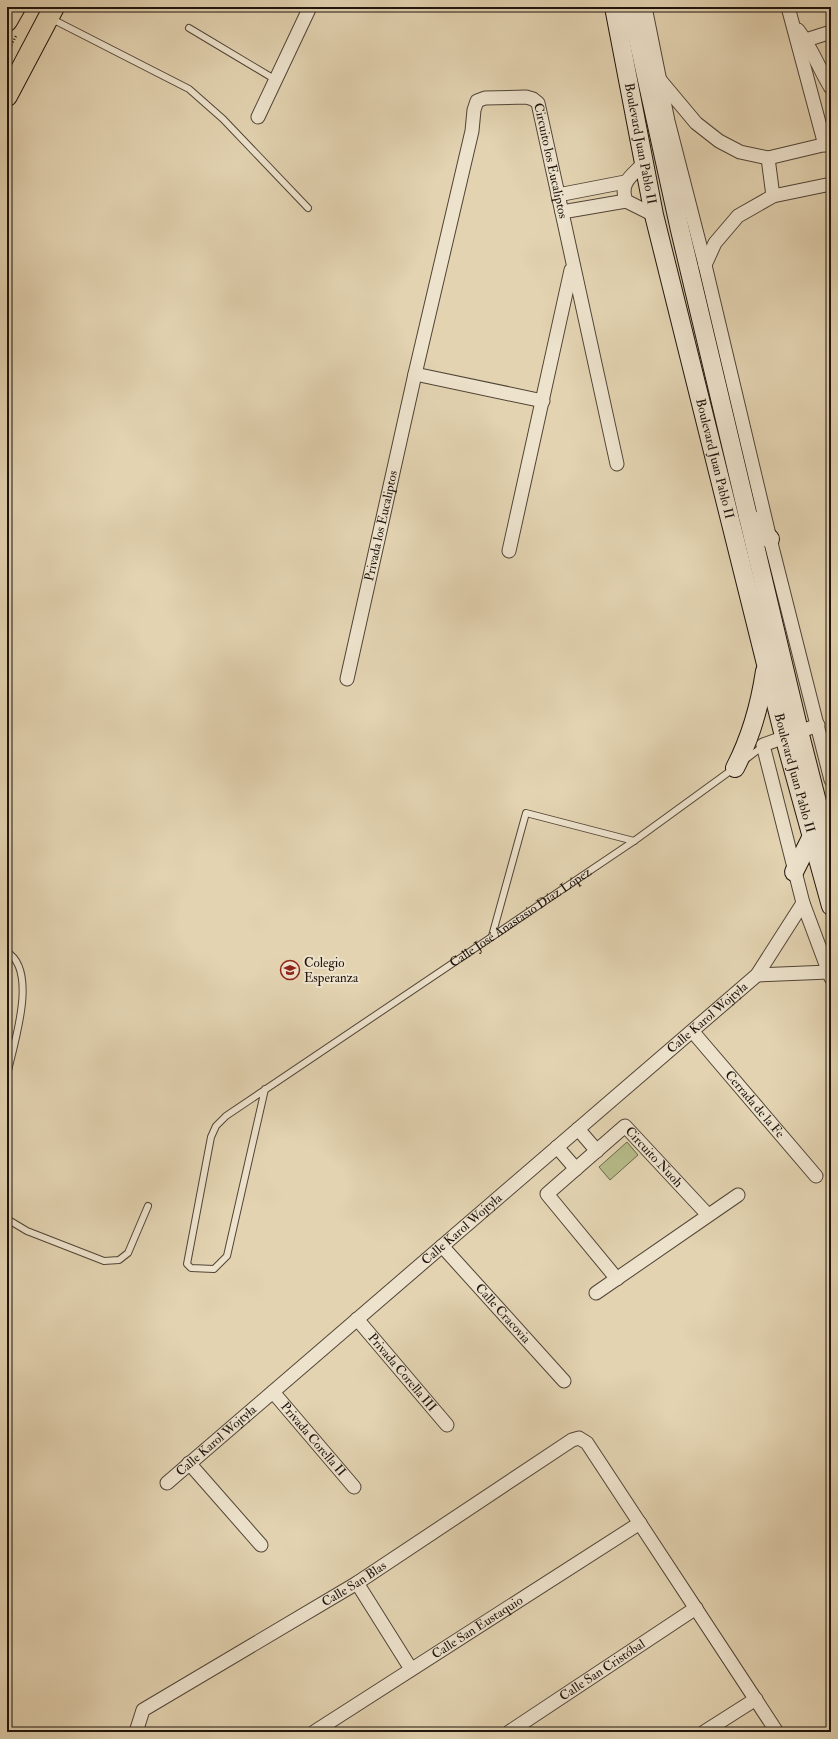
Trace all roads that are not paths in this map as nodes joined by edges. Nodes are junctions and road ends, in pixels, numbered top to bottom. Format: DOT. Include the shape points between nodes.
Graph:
graph roads {
  1 [pos="14,7"];
  2 [pos="310,7"];
  3 [pos="614,7"];
  4 [pos="631,7"];
  5 [pos="645,7"];
  6 [pos="788,7"];
  7 [pos="51,12"];
  8 [pos="7,21"];
  9 [pos="793,24"];
  10 [pos="189,28"];
  11 [pos="831,32"];
  12 [pos="806,40"];
  13 [pos="659,78"];
  14 [pos="276,80"];
  15 [pos="831,88"];
  16 [pos="7,96"];
  17 [pos="258,117"];
  18 [pos="828,144"];
  19 [pos="768,158"];
  20 [pos="644,163"];
  21 [pos="625,182"];
  22 [pos="831,184"];
  23 [pos="558,195"];
  24 [pos="773,196"];
  25 [pos="626,201"];
  26 [pos="308,208"];
  27 [pos="562,212"];
  28 [pos="654,215"];
  29 [pos="705,265"];
  30 [pos="572,266"];
  31 [pos="415,374"];
  32 [pos="543,401"];
  33 [pos="616,464"];
  34 [pos="748,516"];
  35 [pos="770,538"];
  36 [pos="509,551"];
  37 [pos="766,664"];
  38 [pos="347,679"];
  39 [pos="818,725"];
  40 [pos="792,734"];
  41 [pos="764,745"];
  42 [pos="735,768"];
  43 [pos="831,780"];
  44 [pos="812,836"];
  45 [pos="634,841"];
  46 [pos="831,857"];
  47 [pos="794,872"];
  48 [pos="802,903"];
  49 [pos="831,906"];
  50 [pos="492,936"];
  51 [pos="7,952"];
  52 [pos="830,975"];
  53 [pos="757,976"];
  54 [pos="693,1032"];
  55 [pos="7,1075"];
  56 [pos="265,1089"];
  57 [pos="578,1129"];
  58 [pos="557,1147"];
  59 [pos="597,1150"];
  60 [pos="576,1169"];
  61 [pos="816,1176"];
  62 [pos="738,1195"];
  63 [pos="148,1206"];
  64 [pos="708,1215"];
  65 [pos="7,1219"];
  66 [pos="442,1246"];
  67 [pos="617,1279"];
  68 [pos="596,1294"];
  69 [pos="357,1319"];
  70 [pos="564,1381"];
  71 [pos="272,1392"];
  72 [pos="447,1425"];
  73 [pos="189,1463"];
  74 [pos="166,1483"];
  75 [pos="354,1487"];
  76 [pos="640,1523"];
  77 [pos="261,1545"];
  78 [pos="357,1583"];
  79 [pos="696,1608"];
  80 [pos="411,1669"];
  81 [pos="756,1699"];
  82 [pos="136,1732"];
  83 [pos="314,1732"];
  84 [pos="509,1732"];
  85 [pos="704,1732"];
  86 [pos="777,1732"];
  1 -- 8 [label="main road"];
  2 -- 14 [label="street"];
  3 -- 20 [label="main road, Boulevard Juan Pablo II"];
  4 -- 34 [label="main road, Boulevard Juan Pablo II" via="680,230"];
  5 -- 13 [label="street"];
  6 -- 9 [label="street"];
  7 -- 16 [label="main road"];
  7 -- 26 [label="lane" via="189,89 224,119"];
  9 -- 12 [label="street"];
  9 -- 18 [label="street"];
  10 -- 14 [label="lane"];
  11 -- 12 [label="street"];
  12 -- 15 [label="street"];
  13 -- 19 [label="street" via="696,123 719,141 740,152"];
  13 -- 29 [label="street"];
  14 -- 17 [label="street"];
  18 -- 19 [label="street"];
  19 -- 24 [label="street"];
  20 -- 21 [label="street"];
  20 -- 28 [label="main road, Boulevard Juan Pablo II"];
  21 -- 23 [label="street"];
  21 -- 25 [label="street" via="623,193"];
  22 -- 24 [label="street"];
  23 -- 27 [label="street, Circuito los Eucaliptos"];
  23 -- 31 [label="street, Circuito los Eucaliptos" via="538,103 526,97 485,98 477,101"];
  24 -- 29 [label="street" via="738,216 715,243"];
  25 -- 27 [label="street"];
  25 -- 28 [label="street"];
  27 -- 30 [label="street, Circuito los Eucaliptos"];
  28 -- 37 [label="main road, Boulevard Juan Pablo II"];
  29 -- 35 [label="street"];
  30 -- 32 [label="street, Circuito los Eucaliptos"];
  30 -- 33 [label="street"];
  31 -- 32 [label="street"];
  31 -- 38 [label="street, Privada los Eucaliptos"];
  32 -- 36 [label="street"];
  34 -- 35 [label="main road"];
  34 -- 40 [label="main road, Boulevard Juan Pablo II"];
  35 -- 39 [label="street"];
  37 -- 40 [label="main road, Boulevard Juan Pablo II"];
  37 -- 42 [label="main road" via="755,720"];
  39 -- 40 [label="street, Calle José Anastasio Díaz López"];
  39 -- 43 [label="street"];
  40 -- 41 [label="street, Calle José Anastasio Díaz López"];
  40 -- 44 [label="main road, Boulevard Juan Pablo II"];
  40 -- 46 [label="main road, Boulevard Juan Pablo II"];
  41 -- 42 [label="lane, Calle José Anastasio Díaz López"];
  41 -- 47 [label="street"];
  42 -- 45 [label="lane, Calle José Anastasio Díaz López"];
  44 -- 47 [label="main road"];
  44 -- 49 [label="main road, Boulevard Juan Pablo II"];
  45 -- 50 [label="lane, Calle José Anastasio Díaz López"];
  45 -- 50 [label="lane" via="526,813"];
  47 -- 48 [label="street"];
  48 -- 52 [label="street"];
  48 -- 53 [label="street, Calle Karol Wojtyła"];
  50 -- 56 [label="lane, Calle José Anastasio Díaz López"];
  51 -- 55 [label="lane" via="13,955 23,977 23,1002"];
  52 -- 53 [label="street"];
  53 -- 54 [label="street, Calle Karol Wojtyła"];
  54 -- 57 [label="street, Calle Karol Wojtyła"];
  54 -- 61 [label="street, Cerrada de la Fe"];
  56 -- 56 [label="lane, Calle José Anastasio Díaz López" via="226,1116 216,1126 211,1137 187,1264 191,1268 214,1268 227,1256"];
  57 -- 58 [label="street, Calle Karol Wojtyła"];
  57 -- 59 [label="street"];
  58 -- 60 [label="street"];
  58 -- 66 [label="street, Calle Karol Wojtyła"];
  59 -- 60 [label="street, Circuito Nuoh"];
  59 -- 64 [label="street, Circuito Nuoh" via="625,1126"];
  60 -- 67 [label="street, Circuito Nuoh" via="547,1194"];
  62 -- 64 [label="street"];
  63 -- 65 [label="lane" via="128,1253 119,1260 104,1261 27,1231"];
  64 -- 67 [label="street"];
  66 -- 69 [label="street, Calle Karol Wojtyła"];
  66 -- 70 [label="street, Calle Cracovia"];
  67 -- 68 [label="street"];
  69 -- 71 [label="street, Calle Karol Wojtyła"];
  69 -- 72 [label="street, Privada Corella III"];
  71 -- 73 [label="street, Calle Karol Wojtyła"];
  71 -- 75 [label="street, Privada Corella II"];
  73 -- 74 [label="street, Calle Karol Wojtyła"];
  73 -- 77 [label="street"];
  76 -- 78 [label="street, Calle San Blas" via="587,1443 579,1438 572,1440"];
  76 -- 79 [label="street"];
  76 -- 80 [label="street, Calle San Eustaquio"];
  78 -- 80 [label="street"];
  78 -- 82 [label="street, Calle San Blas" via="143,1710"];
  79 -- 81 [label="street"];
  79 -- 84 [label="street, Calle San Cristóbal"];
  80 -- 83 [label="street, Calle San Eustaquio"];
  81 -- 85 [label="street"];
  81 -- 86 [label="street"];
}
